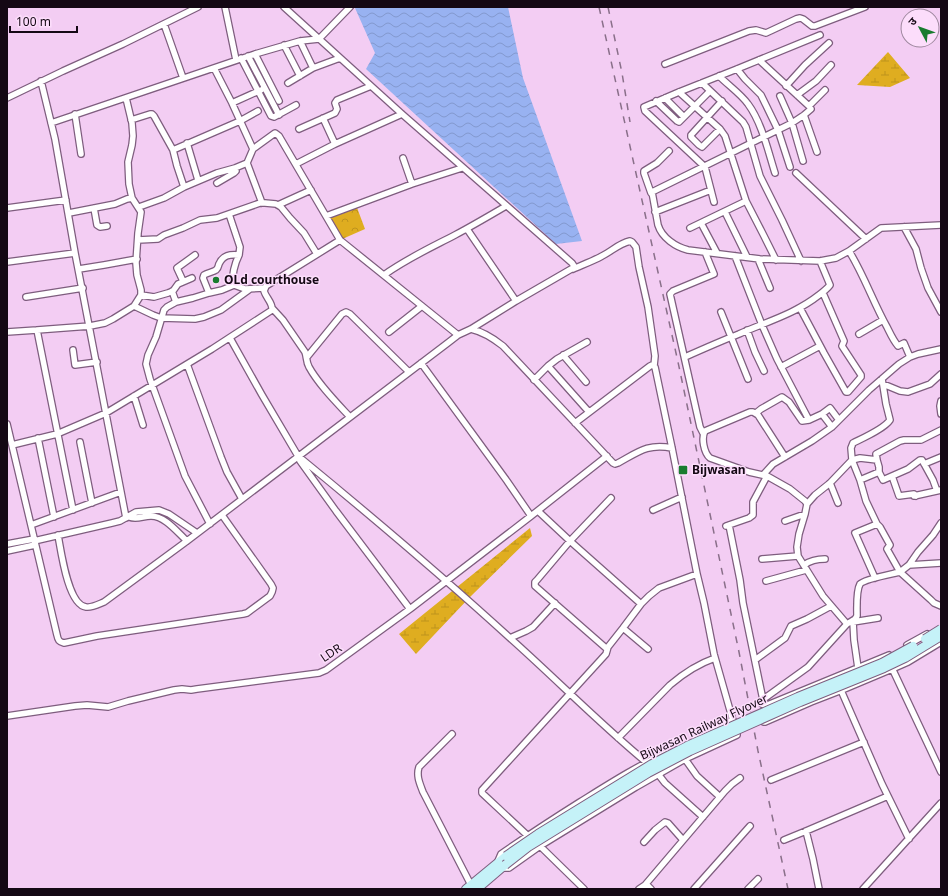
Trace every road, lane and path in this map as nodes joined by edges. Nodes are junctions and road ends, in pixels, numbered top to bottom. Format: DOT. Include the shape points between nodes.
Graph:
graph roads {
  1 [pos="198,7"];
  2 [pos="225,7"];
  3 [pos="284,7"];
  4 [pos="350,7"];
  5 [pos="865,7"];
  6 [pos="164,24"];
  7 [pos="820,35"];
  8 [pos="319,39"];
  9 [pos="300,41"];
  10 [pos="828,43"];
  11 [pos="284,45"];
  12 [pos="255,54"];
  13 [pos="248,56"];
  14 [pos="340,58"];
  15 [pos="239,59"];
  16 [pos="759,60"];
  17 [pos="665,64"];
  18 [pos="831,65"];
  19 [pos="214,68"];
  20 [pos="313,68"];
  21 [pos="737,69"];
  22 [pos="300,76"];
  23 [pos="719,76"];
  24 [pos="183,78"];
  25 [pos="41,81"];
  26 [pos="288,83"];
  27 [pos="702,83"];
  28 [pos="371,86"];
  29 [pos="786,86"];
  30 [pos="268,87"];
  31 [pos="825,90"];
  32 [pos="258,91"];
  33 [pos="710,91"];
  34 [pos="679,92"];
  35 [pos="780,96"];
  36 [pos="797,96"];
  37 [pos="7,98"];
  38 [pos="126,98"];
  39 [pos="665,98"];
  40 [pos="279,101"];
  41 [pos="722,101"];
  42 [pos="656,102"];
  43 [pos="232,103"];
  44 [pos="296,105"];
  45 [pos="809,106"];
  46 [pos="694,107"];
  47 [pos="258,111"];
  48 [pos="75,114"];
  49 [pos="402,114"];
  50 [pos="279,115"];
  51 [pos="804,115"];
  52 [pos="684,117"];
  53 [pos="323,118"];
  54 [pos="707,118"];
  55 [pos="131,120"];
  56 [pos="240,121"];
  57 [pos="51,123"];
  58 [pos="792,123"];
  59 [pos="299,129"];
  60 [pos="720,129"];
  61 [pos="778,130"];
  62 [pos="763,137"];
  63 [pos="188,143"];
  64 [pos="335,144"];
  65 [pos="750,144"];
  66 [pos="253,149"];
  67 [pos="172,150"];
  68 [pos="669,151"];
  69 [pos="817,152"];
  70 [pos="82,154"];
  71 [pos="731,154"];
  72 [pos="403,158"];
  73 [pos="803,161"];
  74 [pos="247,163"];
  75 [pos="296,164"];
  76 [pos="705,167"];
  77 [pos="790,167"];
  78 [pos="235,168"];
  79 [pos="462,168"];
  80 [pos="775,173"];
  81 [pos="796,174"];
  82 [pos="198,180"];
  83 [pos="217,183"];
  84 [pos="412,184"];
  85 [pos="184,186"];
  86 [pos="311,190"];
  87 [pos="711,190"];
  88 [pos="651,193"];
  89 [pos="132,198"];
  90 [pos="66,200"];
  91 [pos="746,201"];
  92 [pos="714,202"];
  93 [pos="262,203"];
  94 [pos="278,205"];
  95 [pos="506,206"];
  96 [pos="139,207"];
  97 [pos="7,208"];
  98 [pos="94,208"];
  99 [pos="655,212"];
  100 [pos="725,212"];
  101 [pos="69,213"];
  102 [pos="229,214"];
  103 [pos="326,216"];
  104 [pos="701,223"];
  105 [pos="941,225"];
  106 [pos="108,226"];
  107 [pos="904,227"];
  108 [pos="690,228"];
  109 [pos="467,229"];
  110 [pos="866,239"];
  111 [pos="138,240"];
  112 [pos="340,240"];
  113 [pos="850,251"];
  114 [pos="705,252"];
  115 [pos="75,253"];
  116 [pos="717,253"];
  117 [pos="239,254"];
  118 [pos="317,254"];
  119 [pos="195,256"];
  120 [pos="736,256"];
  121 [pos="747,257"];
  122 [pos="137,259"];
  123 [pos="758,259"];
  124 [pos="776,260"];
  125 [pos="801,261"];
  126 [pos="820,261"];
  127 [pos="7,262"];
  128 [pos="79,269"];
  129 [pos="573,269"];
  130 [pos="384,275"];
  131 [pos="192,278"];
  132 [pos="183,281"];
  133 [pos="234,285"];
  134 [pos="82,288"];
  135 [pos="265,288"];
  136 [pos="770,288"];
  137 [pos="250,289"];
  138 [pos="172,291"];
  139 [pos="822,292"];
  140 [pos="209,293"];
  141 [pos="141,295"];
  142 [pos="26,297"];
  143 [pos="516,301"];
  144 [pos="176,302"];
  145 [pos="134,306"];
  146 [pos="422,306"];
  147 [pos="272,308"];
  148 [pos="800,308"];
  149 [pos="721,312"];
  150 [pos="941,312"];
  151 [pos="161,318"];
  152 [pos="883,320"];
  153 [pos="762,325"];
  154 [pos="90,326"];
  155 [pos="471,329"];
  156 [pos="37,330"];
  157 [pos="747,330"];
  158 [pos="7,332"];
  159 [pos="389,332"];
  160 [pos="859,334"];
  161 [pos="458,335"];
  162 [pos="731,337"];
  163 [pos="230,338"];
  164 [pos="587,342"];
  165 [pos="820,346"];
  166 [pos="941,349"];
  167 [pos="73,350"];
  168 [pos="563,355"];
  169 [pos="307,357"];
  170 [pos="685,357"];
  171 [pos="910,357"];
  172 [pos="96,362"];
  173 [pos="421,363"];
  174 [pos="187,364"];
  175 [pos="548,366"];
  176 [pos="654,366"];
  177 [pos="781,367"];
  178 [pos="764,371"];
  179 [pos="409,372"];
  180 [pos="941,374"];
  181 [pos="748,379"];
  182 [pos="534,380"];
  183 [pos="586,382"];
  184 [pos="882,382"];
  185 [pos="153,385"];
  186 [pos="134,396"];
  187 [pos="941,401"];
  188 [pos="589,412"];
  189 [pos="106,413"];
  190 [pos="756,413"];
  191 [pos="822,414"];
  192 [pos="941,414"];
  193 [pos="350,417"];
  194 [pos="809,420"];
  195 [pos="839,420"];
  196 [pos="575,423"];
  197 [pos="7,424"];
  198 [pos="143,425"];
  199 [pos="832,427"];
  200 [pos="941,430"];
  201 [pos="703,433"];
  202 [pos="57,434"];
  203 [pos="38,438"];
  204 [pos="80,442"];
  205 [pos="11,448"];
  206 [pos="672,448"];
  207 [pos="298,456"];
  208 [pos="607,456"];
  209 [pos="785,457"];
  210 [pos="941,457"];
  211 [pos="852,460"];
  212 [pos="878,460"];
  213 [pos="924,464"];
  214 [pos="879,472"];
  215 [pos="765,476"];
  216 [pos="892,476"];
  217 [pos="860,480"];
  218 [pos="830,483"];
  219 [pos="939,490"];
  220 [pos="121,492"];
  221 [pos="682,497"];
  222 [pos="611,498"];
  223 [pos="242,499"];
  224 [pos="92,503"];
  225 [pos="838,503"];
  226 [pos="807,504"];
  227 [pos="73,510"];
  228 [pos="653,510"];
  229 [pos="538,511"];
  230 [pos="805,514"];
  231 [pos="222,515"];
  232 [pos="531,516"];
  233 [pos="54,517"];
  234 [pos="127,517"];
  235 [pos="785,521"];
  236 [pos="941,523"];
  237 [pos="210,524"];
  238 [pos="877,524"];
  239 [pos="31,525"];
  240 [pos="197,533"];
  241 [pos="58,535"];
  242 [pos="34,541"];
  243 [pos="187,542"];
  244 [pos="570,542"];
  245 [pos="7,544"];
  246 [pos="7,551"];
  247 [pos="798,556"];
  248 [pos="762,559"];
  249 [pos="825,559"];
  250 [pos="941,563"];
  251 [pos="909,565"];
  252 [pos="805,568"];
  253 [pos="900,572"];
  254 [pos="697,574"];
  255 [pos="875,578"];
  256 [pos="446,581"];
  257 [pos="766,581"];
  258 [pos="555,603"];
  259 [pos="641,604"];
  260 [pos="831,606"];
  261 [pos="941,606"];
  262 [pos="410,609"];
  263 [pos="878,618"];
  264 [pos="853,621"];
  265 [pos="847,624"];
  266 [pos="941,626"];
  267 [pos="623,628"];
  268 [pos="941,629"];
  269 [pos="941,636"];
  270 [pos="510,638"];
  271 [pos="941,642"];
  272 [pos="607,648"];
  273 [pos="648,649"];
  274 [pos="887,656"];
  275 [pos="715,658"];
  276 [pos="755,660"];
  277 [pos="858,668"];
  278 [pos="892,669"];
  279 [pos="836,677"];
  280 [pos="842,690"];
  281 [pos="571,693"];
  282 [pos="763,703"];
  283 [pos="7,716"];
  284 [pos="733,720"];
  285 [pos="452,734"];
  286 [pos="618,738"];
  287 [pos="864,742"];
  288 [pos="685,759"];
  289 [pos="646,762"];
  290 [pos="941,772"];
  291 [pos="658,774"];
  292 [pos="740,778"];
  293 [pos="771,780"];
  294 [pos="888,796"];
  295 [pos="720,797"];
  296 [pos="941,803"];
  297 [pos="703,817"];
  298 [pos="750,826"];
  299 [pos="806,831"];
  300 [pos="528,835"];
  301 [pos="909,839"];
  302 [pos="683,840"];
  303 [pos="784,840"];
  304 [pos="644,842"];
  305 [pos="540,846"];
  306 [pos="503,863"];
  307 [pos="758,879"];
  308 [pos="645,884"];
  309 [pos="471,888"];
  310 [pos="584,889"];
  311 [pos="640,889"];
  312 [pos="651,889"];
  313 [pos="694,889"];
  314 [pos="748,889"];
  315 [pos="819,889"];
  316 [pos="863,889"];
  1 -- 6 [label="street"];
  2 -- 15 [label="street"];
  3 -- 8 [label="street"];
  4 -- 8 [label="street"];
  5 -- 17 [label="street" via="815,26 800,18 766,33 756,30"];
  6 -- 24 [label="street"];
  6 -- 25 [label="street"];
  7 -- 16 [label="street"];
  8 -- 9 [label="street"];
  8 -- 14 [label="street"];
  9 -- 11 [label="street"];
  9 -- 20 [label="street"];
  10 -- 29 [label="street"];
  11 -- 12 [label="street"];
  11 -- 22 [label="street"];
  12 -- 13 [label="street"];
  12 -- 30 [label="street"];
  13 -- 15 [label="street"];
  13 -- 30 [label="street"];
  14 -- 20 [label="street"];
  14 -- 28 [label="street"];
  15 -- 19 [label="street"];
  15 -- 32 [label="street"];
  16 -- 21 [label="street"];
  16 -- 29 [label="street"];
  18 -- 36 [label="street"];
  19 -- 24 [label="street"];
  19 -- 43 [label="street"];
  20 -- 22 [label="street"];
  21 -- 23 [label="street"];
  21 -- 61 [label="street" via="761,95"];
  22 -- 26 [label="street"];
  23 -- 27 [label="street"];
  23 -- 62 [label="street" via="748,104"];
  24 -- 38 [label="street"];
  25 -- 37 [label="street"];
  25 -- 57 [label="street"];
  27 -- 33 [label="street"];
  27 -- 34 [label="street"];
  28 -- 49 [label="street"];
  28 -- 53 [label="street" via="337,100 334,103 336,111"];
  29 -- 36 [label="street"];
  30 -- 32 [label="street"];
  30 -- 40 [label="street"];
  30 -- 50 [label="street"];
  31 -- 45 [label="street"];
  32 -- 43 [label="street"];
  32 -- 50 [label="street" via="271,116"];
  33 -- 41 [label="street"];
  33 -- 46 [label="street"];
  34 -- 39 [label="street"];
  34 -- 46 [label="street"];
  35 -- 58 [label="street"];
  36 -- 45 [label="street"];
  38 -- 48 [label="street"];
  38 -- 55 [label="street"];
  39 -- 42 [label="street"];
  39 -- 52 [label="street"];
  41 -- 54 [label="street"];
  41 -- 65 [label="street" via="743,122"];
  42 -- 52 [label="street" via="678,122"];
  42 -- 76 [label="street" via="644,106 644,110"];
  43 -- 56 [label="street"];
  44 -- 50 [label="street"];
  45 -- 51 [label="street" via="811,109"];
  46 -- 52 [label="street"];
  46 -- 54 [label="street"];
  47 -- 56 [label="street"];
  48 -- 57 [label="street"];
  48 -- 70 [label="street"];
  49 -- 64 [label="street"];
  49 -- 79 [label="street"];
  51 -- 58 [label="street"];
  51 -- 69 [label="street"];
  53 -- 59 [label="street"];
  53 -- 64 [label="street"];
  54 -- 60 [label="street"];
  54 -- 60 [label="street" via="691,136 699,146 704,146"];
  55 -- 67 [label="street" via="152,114"];
  55 -- 89 [label="street" via="133,136 127,167"];
  56 -- 63 [label="street"];
  56 -- 66 [label="street"];
  57 -- 90 [label="street"];
  58 -- 61 [label="street"];
  58 -- 73 [label="street"];
  60 -- 71 [label="street"];
  61 -- 62 [label="street"];
  61 -- 77 [label="street"];
  62 -- 65 [label="street"];
  62 -- 80 [label="street"];
  63 -- 67 [label="street"];
  63 -- 82 [label="street"];
  64 -- 75 [label="street"];
  65 -- 71 [label="street"];
  65 -- 125 [label="street" via="760,176"];
  66 -- 74 [label="street"];
  66 -- 75 [label="street" via="275,133"];
  67 -- 85 [label="street"];
  68 -- 88 [label="street" via="644,171"];
  71 -- 76 [label="street"];
  71 -- 91 [label="street"];
  72 -- 84 [label="street"];
  74 -- 78 [label="street"];
  74 -- 93 [label="street"];
  75 -- 86 [label="street"];
  76 -- 87 [label="street"];
  76 -- 88 [label="street"];
  78 -- 82 [label="street" via="216,172"];
  78 -- 83 [label="street" via="234,173"];
  79 -- 84 [label="street"];
  79 -- 95 [label="street"];
  81 -- 110 [label="street"];
  82 -- 85 [label="street"];
  84 -- 103 [label="street"];
  85 -- 96 [label="street" via="164,198"];
  86 -- 94 [label="street"];
  86 -- 103 [label="street"];
  87 -- 92 [label="street"];
  87 -- 99 [label="street"];
  88 -- 99 [label="street"];
  89 -- 96 [label="street"];
  89 -- 98 [label="street"];
  90 -- 97 [label="street"];
  90 -- 101 [label="street"];
  91 -- 100 [label="street"];
  91 -- 124 [label="street"];
  93 -- 94 [label="street"];
  93 -- 102 [label="street"];
  94 -- 118 [label="street" via="304,233"];
  95 -- 109 [label="street"];
  95 -- 129 [label="street" via="572,263"];
  96 -- 111 [label="street" via="141,214"];
  98 -- 101 [label="street"];
  98 -- 106 [label="street" via="97,225"];
  99 -- 114 [label="street" via="658,228 676,245 688,250"];
  100 -- 104 [label="street"];
  100 -- 121 [label="street"];
  101 -- 115 [label="street"];
  102 -- 111 [label="street" via="200,220 158,239"];
  102 -- 117 [label="street" via="240,247"];
  103 -- 112 [label="street"];
  104 -- 108 [label="street"];
  104 -- 116 [label="street"];
  105 -- 107 [label="street"];
  107 -- 110 [label="street" via="881,228"];
  107 -- 150 [label="street" via="916,249 928,288"];
  109 -- 130 [label="street" via="421,252"];
  109 -- 143 [label="street"];
  110 -- 113 [label="street"];
  111 -- 122 [label="street"];
  112 -- 118 [label="street"];
  112 -- 130 [label="street"];
  113 -- 126 [label="street" via="836,258"];
  113 -- 152 [label="street"];
  114 -- 116 [label="street"];
  114 -- 170 [label="street" via="714,274 670,294"];
  115 -- 127 [label="street"];
  115 -- 128 [label="street"];
  116 -- 120 [label="street"];
  117 -- 133 [label="street" via="235,265"];
  117 -- 140 [label="street" via="225,256 217,269 204,275"];
  118 -- 135 [label="street"];
  119 -- 132 [label="street" via="177,268"];
  120 -- 121 [label="street"];
  120 -- 153 [label="street"];
  121 -- 123 [label="street"];
  122 -- 128 [label="street"];
  122 -- 141 [label="street"];
  123 -- 124 [label="street"];
  123 -- 136 [label="street"];
  124 -- 125 [label="street"];
  125 -- 126 [label="street"];
  126 -- 139 [label="street" via="830,285"];
  128 -- 134 [label="street"];
  129 -- 143 [label="street"];
  129 -- 176 [label="street" via="625,242 633,242 648,307 656,356"];
  130 -- 146 [label="street"];
  131 -- 132 [label="street"];
  132 -- 138 [label="street"];
  133 -- 137 [label="street"];
  133 -- 140 [label="street"];
  134 -- 142 [label="street"];
  134 -- 154 [label="street"];
  135 -- 137 [label="street"];
  135 -- 147 [label="street"];
  137 -- 151 [label="street" via="221,310 204,317"];
  138 -- 141 [label="street" via="154,297"];
  138 -- 144 [label="street"];
  139 -- 148 [label="street"];
  139 -- 165 [label="street" via="844,341 842,346 861,375 848,392"];
  140 -- 144 [label="street"];
  141 -- 145 [label="street"];
  143 -- 155 [label="street"];
  144 -- 151 [label="street" via="164,310"];
  145 -- 151 [label="street"];
  145 -- 154 [label="street" via="109,322"];
  146 -- 159 [label="street"];
  146 -- 161 [label="street"];
  147 -- 163 [label="street"];
  147 -- 169 [label="street"];
  148 -- 153 [label="street"];
  148 -- 165 [label="street"];
  149 -- 162 [label="street"];
  151 -- 185 [label="street" via="146,360"];
  152 -- 160 [label="street"];
  152 -- 171 [label="street" via="897,345 904,344"];
  153 -- 157 [label="street"];
  153 -- 177 [label="street"];
  154 -- 156 [label="street"];
  154 -- 172 [label="street"];
  155 -- 161 [label="street"];
  155 -- 182 [label="street" via="499,342"];
  156 -- 158 [label="street"];
  156 -- 202 [label="street"];
  157 -- 162 [label="street"];
  157 -- 178 [label="street"];
  161 -- 173 [label="street"];
  162 -- 170 [label="street"];
  162 -- 181 [label="street"];
  163 -- 174 [label="street"];
  163 -- 207 [label="street"];
  164 -- 168 [label="street"];
  165 -- 177 [label="street"];
  166 -- 171 [label="street"];
  167 -- 172 [label="street" via="75,365"];
  168 -- 175 [label="street"];
  168 -- 183 [label="street"];
  169 -- 179 [label="street" via="346,312"];
  169 -- 193 [label="street" via="308,366 316,378"];
  170 -- 201 [label="street"];
  171 -- 184 [label="street"];
  172 -- 189 [label="street"];
  173 -- 179 [label="street"];
  173 -- 232 [label="street"];
  174 -- 185 [label="street"];
  174 -- 223 [label="street" via="227,472"];
  175 -- 182 [label="street"];
  175 -- 188 [label="street"];
  176 -- 188 [label="street" via="650,366"];
  176 -- 206 [label="street"];
  177 -- 194 [label="street"];
  179 -- 193 [label="street"];
  180 -- 184 [label="street" via="930,384 908,392"];
  182 -- 196 [label="street"];
  184 -- 195 [label="street" via="869,390"];
  184 -- 211 [label="street" via="890,420 886,425 853,443"];
  185 -- 186 [label="street"];
  185 -- 237 [label="street" via="185,476"];
  186 -- 189 [label="street"];
  186 -- 198 [label="street"];
  187 -- 192 [label="street"];
  188 -- 196 [label="street"];
  189 -- 202 [label="street"];
  189 -- 220 [label="street"];
  190 -- 194 [label="street" via="782,397 789,402 802,421"];
  190 -- 201 [label="street" via="750,412"];
  190 -- 209 [label="street"];
  191 -- 194 [label="street"];
  191 -- 195 [label="street" via="830,408"];
  191 -- 199 [label="street"];
  193 -- 207 [label="street"];
  195 -- 199 [label="street"];
  196 -- 208 [label="street"];
  197 -- 205 [label="street"];
  199 -- 209 [label="street"];
  200 -- 212 [label="street" via="921,440 895,443 876,454"];
  201 -- 215 [label="street" via="706,452 710,458"];
  202 -- 203 [label="street"];
  202 -- 227 [label="street"];
  203 -- 205 [label="street"];
  203 -- 233 [label="street"];
  204 -- 224 [label="street"];
  205 -- 239 [label="street"];
  206 -- 208 [label="street" via="648,448 618,464 613,463"];
  206 -- 221 [label="street"];
  207 -- 223 [label="street"];
  207 -- 256 [label="street"];
  207 -- 262 [label="street"];
  208 -- 229 [label="street, LDR"];
  209 -- 215 [label="street" via="773,464"];
  210 -- 213 [label="street"];
  211 -- 212 [label="street"];
  211 -- 217 [label="street"];
  211 -- 218 [label="street"];
  212 -- 214 [label="street"];
  213 -- 216 [label="street" via="920,460 908,470"];
  213 -- 219 [label="street"];
  214 -- 216 [label="street" via="883,480"];
  214 -- 217 [label="street"];
  215 -- 226 [label="street" via="790,488"];
  215 -- 276 [label="street" via="753,502 753,515 727,526"];
  216 -- 219 [label="street" via="899,496 914,496"];
  217 -- 238 [label="street"];
  218 -- 225 [label="street"];
  218 -- 226 [label="street"];
  220 -- 224 [label="street"];
  220 -- 234 [label="street"];
  221 -- 228 [label="street"];
  221 -- 254 [label="street"];
  222 -- 244 [label="street"];
  223 -- 231 [label="street"];
  224 -- 227 [label="street"];
  226 -- 230 [label="street"];
  227 -- 233 [label="street"];
  229 -- 232 [label="street, LDR"];
  229 -- 244 [label="street"];
  230 -- 235 [label="street"];
  230 -- 247 [label="street" via="799,534"];
  231 -- 237 [label="street"];
  231 -- 242 [label="street" via="264,573 272,588 270,596 247,613 238,616 64,643 57,635"];
  232 -- 256 [label="street, LDR"];
  233 -- 239 [label="street"];
  234 -- 240 [label="street" via="136,512 159,510"];
  234 -- 241 [label="street" via="112,523"];
  234 -- 243 [label="street" via="160,518"];
  236 -- 251 [label="street"];
  237 -- 240 [label="street"];
  238 -- 253 [label="street" via="890,545 887,549"];
  238 -- 255 [label="street" via="854,533"];
  239 -- 242 [label="street"];
  240 -- 243 [label="street"];
  241 -- 242 [label="street"];
  241 -- 243 [label="street" via="71,591 84,607 104,602"];
  242 -- 245 [label="street"];
  242 -- 246 [label="street"];
  244 -- 258 [label="street" via="535,582 535,586"];
  244 -- 259 [label="street"];
  247 -- 248 [label="street"];
  247 -- 252 [label="street"];
  249 -- 252 [label="street" via="810,561"];
  250 -- 251 [label="street"];
  251 -- 253 [label="street"];
  252 -- 257 [label="street"];
  252 -- 260 [label="street"];
  253 -- 255 [label="street"];
  253 -- 261 [label="street" via="934,603"];
  254 -- 259 [label="street" via="659,588"];
  254 -- 275 [label="street"];
  255 -- 264 [label="street" via="860,584 857,616"];
  256 -- 262 [label="street, LDR"];
  256 -- 270 [label="street"];
  258 -- 270 [label="street" via="530,629"];
  258 -- 272 [label="street"];
  259 -- 267 [label="street"];
  260 -- 265 [label="street"];
  260 -- 276 [label="street" via="791,626 785,638"];
  262 -- 283 [label="street, LDR" via="320,673 197,689 178,689 108,708 87,705"];
  263 -- 264 [label="street"];
  264 -- 265 [label="street"];
  264 -- 277 [label="street"];
  265 -- 282 [label="street" via="808,667"];
  266 -- 274 [label="street"];
  267 -- 272 [label="street"];
  267 -- 273 [label="street"];
  268 -- 306 [label="main road, Bijwasan Railway Flyover, bridge" via="882,663 798,697 652,764 538,834"];
  269 -- 306 [label="main road, Bijwasan Railway Flyover, bridge" via="884,668 690,751 648,773"];
  270 -- 281 [label="street"];
  271 -- 278 [label="street"];
  272 -- 281 [label="street" via="606,654"];
  274 -- 277 [label="street"];
  274 -- 278 [label="street"];
  275 -- 284 [label="street"];
  275 -- 286 [label="street" via="689,670 670,684"];
  276 -- 282 [label="street"];
  277 -- 279 [label="street"];
  278 -- 280 [label="street"];
  278 -- 290 [label="street"];
  279 -- 280 [label="street"];
  279 -- 282 [label="street" via="765,706"];
  280 -- 282 [label="street" via="765,722"];
  280 -- 287 [label="street"];
  281 -- 286 [label="street"];
  281 -- 300 [label="street" via="482,791"];
  284 -- 288 [label="street" via="737,735"];
  284 -- 289 [label="street"];
  285 -- 309 [label="street" via="419,767 418,776 423,792"];
  286 -- 289 [label="street"];
  287 -- 293 [label="street"];
  287 -- 294 [label="street"];
  288 -- 291 [label="street"];
  288 -- 295 [label="street" via="697,776"];
  289 -- 300 [label="street"];
  291 -- 297 [label="street"];
  291 -- 305 [label="street"];
  292 -- 295 [label="street"];
  294 -- 299 [label="street"];
  294 -- 301 [label="street"];
  295 -- 297 [label="street"];
  296 -- 301 [label="street"];
  297 -- 302 [label="street"];
  298 -- 313 [label="street"];
  299 -- 303 [label="street"];
  299 -- 315 [label="street"];
  300 -- 306 [label="street" via="501,854"];
  301 -- 316 [label="street"];
  302 -- 304 [label="street" via="665,822"];
  302 -- 308 [label="street"];
  305 -- 306 [label="street" via="509,868"];
  305 -- 310 [label="street"];
  306 -- 309 [label="main road, Bijwasan Railway Flyover"];
  307 -- 314 [label="street"];
  308 -- 311 [label="street"];
  308 -- 312 [label="street"];
}
